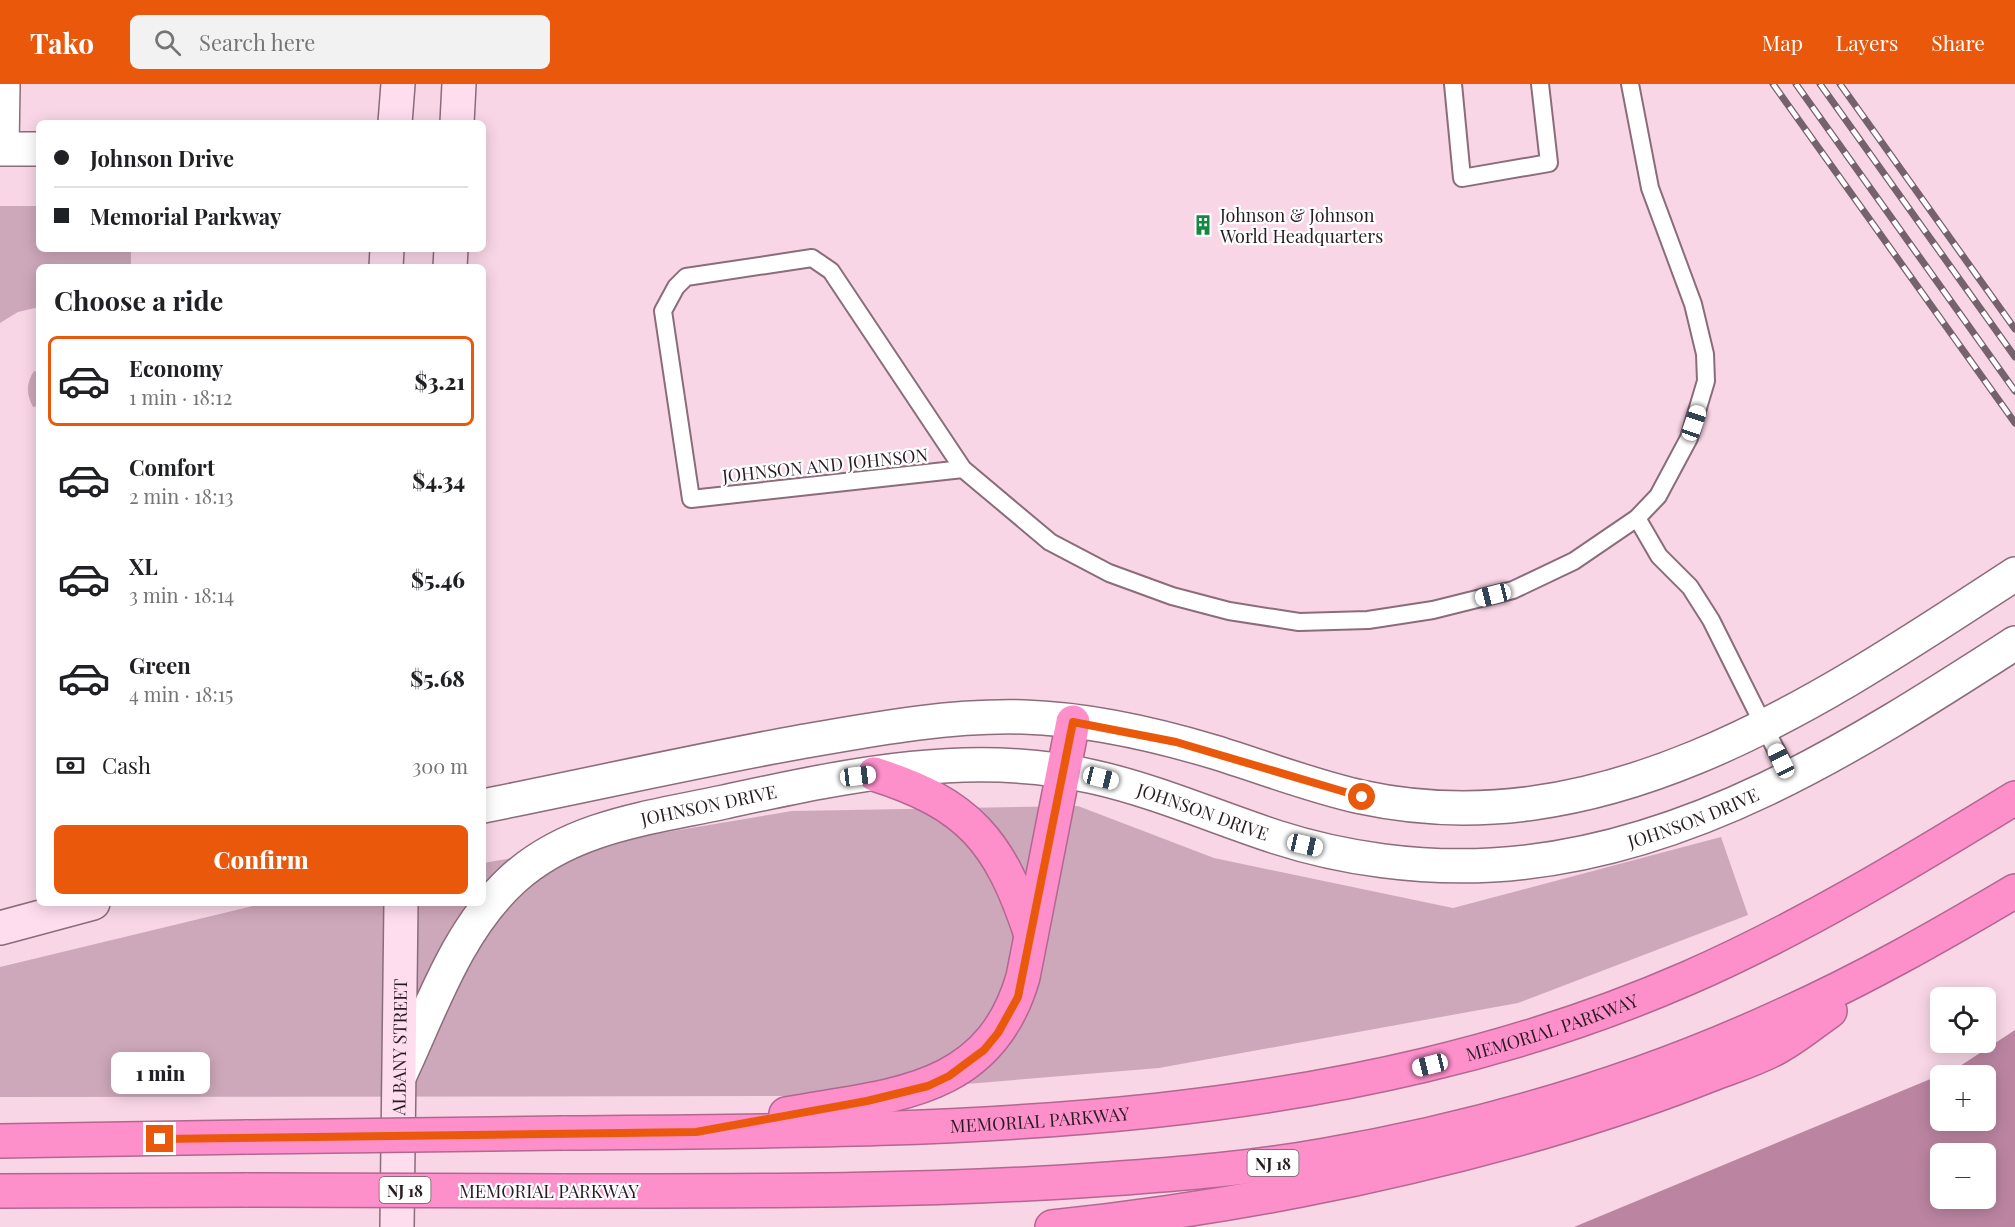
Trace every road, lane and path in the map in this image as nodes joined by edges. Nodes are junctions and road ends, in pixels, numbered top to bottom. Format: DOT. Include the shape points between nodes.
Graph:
graph roads {
  1 [pos="3,84"];
  2 [pos="398,84"];
  3 [pos="459,84"];
  4 [pos="1453,84"];
  5 [pos="1540,84"];
  6 [pos="1630,84"];
  7 [pos="395,120"];
  8 [pos="457,120"];
  9 [pos="1,149"];
  10 [pos="36,149"];
  11 [pos="963,470"];
  12 [pos="1637,518"];
  13 [pos="2015,574"];
  14 [pos="2015,643"];
  15 [pos="1073,722"];
  16 [pos="1765,727"];
  17 [pos="1063,771"];
  18 [pos="874,774"];
  19 [pos="1790,778"];
  20 [pos="2015,798"];
  21 [pos="486,805"];
  22 [pos="2015,891"];
  23 [pos="82,906"];
  24 [pos="401,906"];
  25 [pos="0,928"];
  26 [pos="1942,933"];
  27 [pos="1032,937"];
  28 [pos="399,1076"];
  29 [pos="696,1132"];
  30 [pos="0,1142"];
  31 [pos="0,1191"];
  32 [pos="397,1227"];
  33 [pos="1052,1227"];
  1 -- 9 [label="street"];
  2 -- 7 [label="main road"];
  3 -- 8 [label="main road"];
  4 -- 5 [label="lane" via="1462,177 1549,163"];
  6 -- 12 [label="lane" via="1650,188 1693,304 1705,354 1706,381 1676,466 1658,496"];
  9 -- 10 [label="street"];
  11 -- 11 [label="lane, JOHNSON AND JOHNSON" via="831,271 812,258 686,277 676,287 663,311 691,500"];
  11 -- 12 [label="lane" via="1050,542 1109,573 1229,611 1299,622 1368,620 1434,610 1513,590 1574,561"];
  12 -- 16 [label="lane" via="1659,556 1690,587 1711,620"];
  13 -- 16 [label="street" via="1883,660"];
  14 -- 19 [label="street, JOHNSON DRIVE"];
  15 -- 16 [label="street" via="1176,742 1362,797 1456,807 1522,804 1590,791 1686,763"];
  15 -- 17 [label="highway"];
  15 -- 21 [label="street" via="1023,717 926,721 768,748"];
  16 -- 19 [label="lane"];
  17 -- 18 [label="street, JOHNSON DRIVE" via="973,764"];
  17 -- 19 [label="street, JOHNSON DRIVE" via="1140,789 1279,838 1330,851 1398,862 1465,866 1557,857 1648,837 1726,809"];
  17 -- 27 [label="highway"];
  18 -- 27 [label="highway" via="925,792 960,813 976,828 1004,865"];
  18 -- 28 [label="street, JOHNSON DRIVE" via="812,783 616,825 551,850 498,893 472,928"];
  20 -- 29 [label="highway, MEMORIAL PARKWAY" via="1910,863 1750,950 1573,1023 1450,1060 1315,1090 1143,1113 941,1126"];
  22 -- 26 [label="highway, MEMORIAL PARKWAY / NJ 18"];
  23 -- 25 [label="main road"];
  24 -- 28 [label="main road, ALBANY STREET"];
  26 -- 31 [label="highway, MEMORIAL PARKWAY / NJ 18, bridge" via="1780,1017 1668,1062 1441,1132 1323,1156 1145,1176 954,1189"];
  26 -- 33 [label="highway" via="1777,1047 1633,1104 1468,1153 1286,1195 1174,1214"];
  27 -- 29 [label="highway" via="1009,1015 984,1050 949,1076 889,1097"];
  28 -- 32 [label="main road, ALBANY STREET"];
  29 -- 30 [label="highway, MEMORIAL PARKWAY, bridge"];
}
